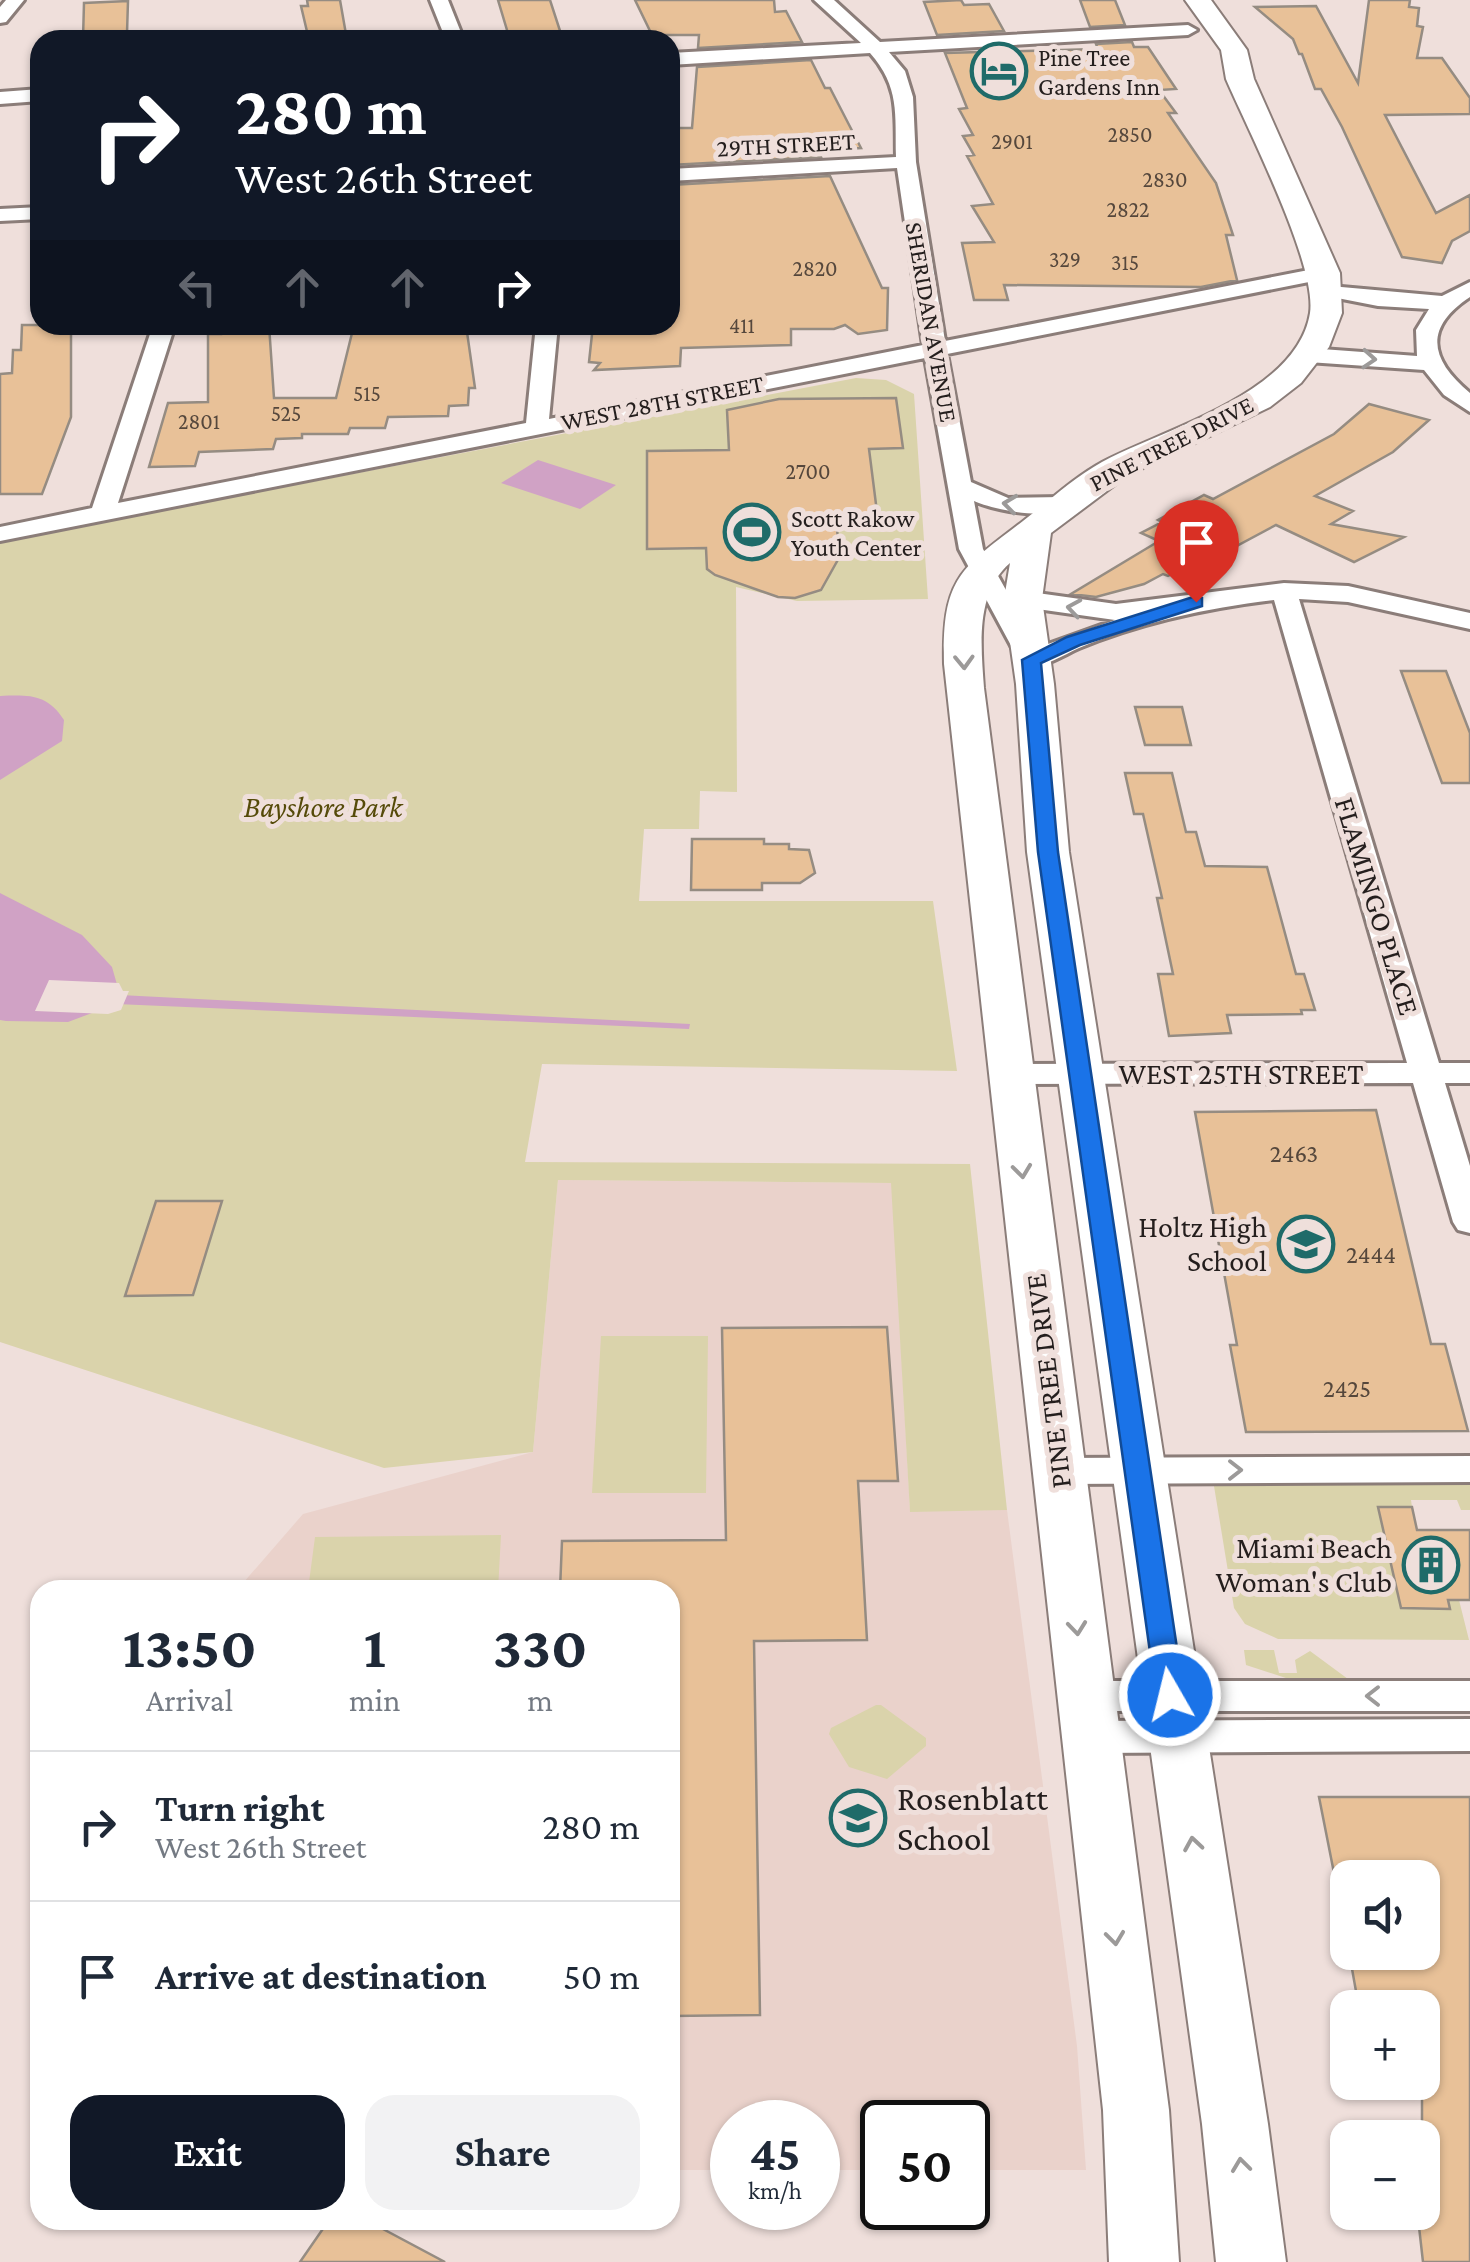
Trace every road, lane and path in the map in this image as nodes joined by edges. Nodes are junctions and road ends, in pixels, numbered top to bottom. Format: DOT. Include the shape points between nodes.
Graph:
graph roads {
  1 [pos="14,0"];
  2 [pos="439,0"];
  3 [pos="822,0"];
  4 [pos="1198,0"];
  5 [pos="1170,6"];
  6 [pos="0,18"];
  7 [pos="451,30"];
  8 [pos="1188,30"];
  9 [pos="877,48"];
  10 [pos="680,58"];
  11 [pos="1240,78"];
  12 [pos="30,96"];
  13 [pos="0,98"];
  14 [pos="906,162"];
  15 [pos="680,174"];
  16 [pos="30,214"];
  17 [pos="0,215"];
  18 [pos="1326,282"];
  19 [pos="1470,288"];
  20 [pos="1443,303"];
  21 [pos="161,335"];
  22 [pos="546,335"];
  23 [pos="935,349"];
  24 [pos="1308,355"];
  25 [pos="1429,364"];
  26 [pos="1470,406"];
  27 [pos="538,427"];
  28 [pos="962,487"];
  29 [pos="1062,504"];
  30 [pos="103,513"];
  31 [pos="1034,530"];
  32 [pos="0,534"];
  33 [pos="983,568"];
  34 [pos="1284,591"];
  35 [pos="1023,599"];
  36 [pos="1196,602"];
  37 [pos="1470,621"];
  38 [pos="1032,660"];
  39 [pos="1011,1074"];
  40 [pos="1080,1074"];
  41 [pos="1427,1074"];
  42 [pos="1470,1074"];
  43 [pos="1470,1222"];
  44 [pos="1470,1468"];
  45 [pos="1059,1470"];
  46 [pos="1137,1470"];
  47 [pos="1470,1696"];
  48 [pos="1173,1715"];
  49 [pos="1087,1716"];
  50 [pos="1470,1735"];
  51 [pos="1144,2262"];
  52 [pos="1251,2262"];
  1 -- 6 [label="street"];
  2 -- 7 [label="street"];
  3 -- 9 [label="street, SHERIDAN AVENUE"];
  4 -- 11 [label="main road" via="1234,50"];
  5 -- 8 [label="main road"];
  8 -- 9 [label="street"];
  8 -- 11 [label="main road"];
  9 -- 10 [label="street"];
  9 -- 14 [label="street, SHERIDAN AVENUE" via="896,71 904,97"];
  11 -- 18 [label="main road"];
  12 -- 13 [label="street"];
  14 -- 15 [label="street, 29TH STREET"];
  14 -- 23 [label="street, SHERIDAN AVENUE"];
  16 -- 17 [label="street"];
  18 -- 20 [label="street" via="1390,301"];
  18 -- 23 [label="street, WEST 28TH STREET"];
  18 -- 24 [label="main road, PINE TREE DRIVE" via="1326,319"];
  19 -- 20 [label="street"];
  20 -- 25 [label="street" via="1424,334"];
  21 -- 30 [label="street"];
  22 -- 27 [label="street"];
  23 -- 27 [label="street, WEST 28TH STREET"];
  23 -- 28 [label="street, SHERIDAN AVENUE"];
  24 -- 25 [label="street, one-way"];
  24 -- 29 [label="main road, PINE TREE DRIVE" via="1256,400 1119,467"];
  25 -- 26 [label="street"];
  27 -- 30 [label="street, WEST 28TH STREET"];
  29 -- 28 [label="street, one-way" via="1004,505"];
  28 -- 33 [label="street, SHERIDAN AVENUE" via="970,548"];
  29 -- 31 [label="main road, PINE TREE DRIVE"];
  30 -- 32 [label="street, WEST 28TH STREET"];
  31 -- 33 [label="main road, PINE TREE DRIVE"];
  31 -- 35 [label="main road"];
  33 -- 38 [label="street, SHERIDAN AVENUE"];
  33 -- 39 [label="main road, PINE TREE DRIVE, one-way" via="968,604 963,652"];
  34 -- 36 [label="street"];
  34 -- 37 [label="street" via="1348,594"];
  34 -- 41 [label="street, FLAMINGO PLACE"];
  36 -- 35 [label="street, one-way" via="1105,612"];
  35 -- 38 [label="main road"];
  36 -- 38 [label="street"];
  38 -- 40 [label="main road" via="1048,852"];
  39 -- 40 [label="street, WEST 25TH STREET"];
  39 -- 45 [label="main road, PINE TREE DRIVE, one-way"];
  40 -- 41 [label="street, WEST 25TH STREET"];
  40 -- 46 [label="main road"];
  41 -- 42 [label="street, WEST 25TH STREET"];
  41 -- 43 [label="street, FLAMINGO PLACE"];
  46 -- 44 [label="street, one-way"];
  45 -- 46 [label="street"];
  45 -- 49 [label="main road, PINE TREE DRIVE, one-way"];
  46 -- 48 [label="main road"];
  47 -- 48 [label="street, one-way"];
  48 -- 49 [label="street"];
  48 -- 50 [label="street"];
  52 -- 48 [label="main road, one-way"];
  49 -- 51 [label="main road, PINE TREE DRIVE, one-way" via="1136,2110"];
}
